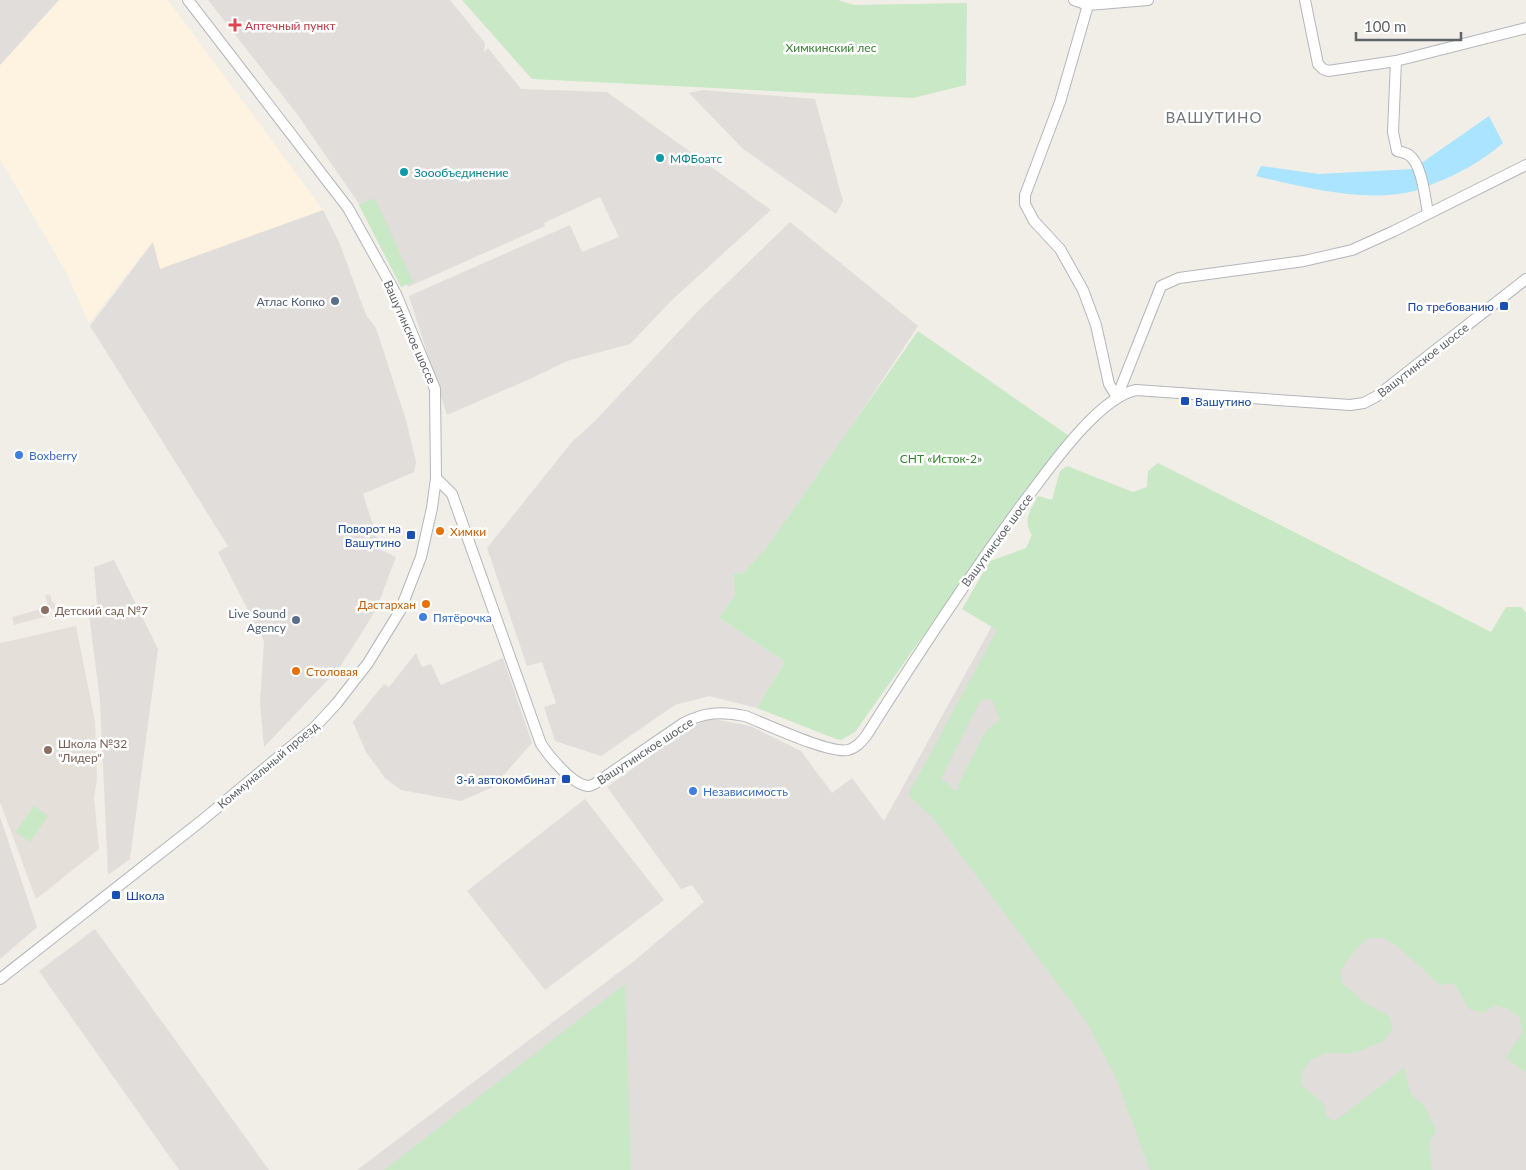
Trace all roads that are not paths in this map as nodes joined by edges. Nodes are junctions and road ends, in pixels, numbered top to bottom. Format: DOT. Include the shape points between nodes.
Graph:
graph roads {
  1 [pos="188,0"];
  2 [pos="1074,0"];
  3 [pos="1148,0"];
  4 [pos="1305,0"];
  5 [pos="1088,2"];
  6 [pos="1526,28"];
  7 [pos="1396,61"];
  8 [pos="1526,165"];
  9 [pos="1428,213"];
  10 [pos="1526,278"];
  11 [pos="1117,397"];
  12 [pos="436,478"];
  13 [pos="0,979"];
  1 -- 12 [label="street, Вашутинское шоссе" via="348,208 396,294 435,389"];
  2 -- 5 [label="street"];
  3 -- 5 [label="street"];
  4 -- 7 [label="street" via="1318,64 1323,69 1328,71"];
  5 -- 11 [label="street" via="1060,102 1025,195 1025,204 1034,222 1060,249 1083,290 1096,325 1109,384"];
  6 -- 7 [label="street"];
  7 -- 9 [label="street" via="1393,132 1397,151 1415,162"];
  8 -- 9 [label="street"];
  9 -- 11 [label="street" via="1352,250 1304,261 1179,278 1161,286"];
  10 -- 11 [label="street, Вашутинское шоссе" via="1415,367 1364,403 1350,405 1136,390"];
  11 -- 12 [label="street, Вашутинское шоссе" via="1057,458 974,569 856,747 845,750 826,748 745,716 712,712 682,724 589,786 563,770 542,744 452,494"];
  12 -- 13 [label="street, Коммунальный проезд" via="424,543 400,611 368,663 337,703 314,728 280,756"];
}
